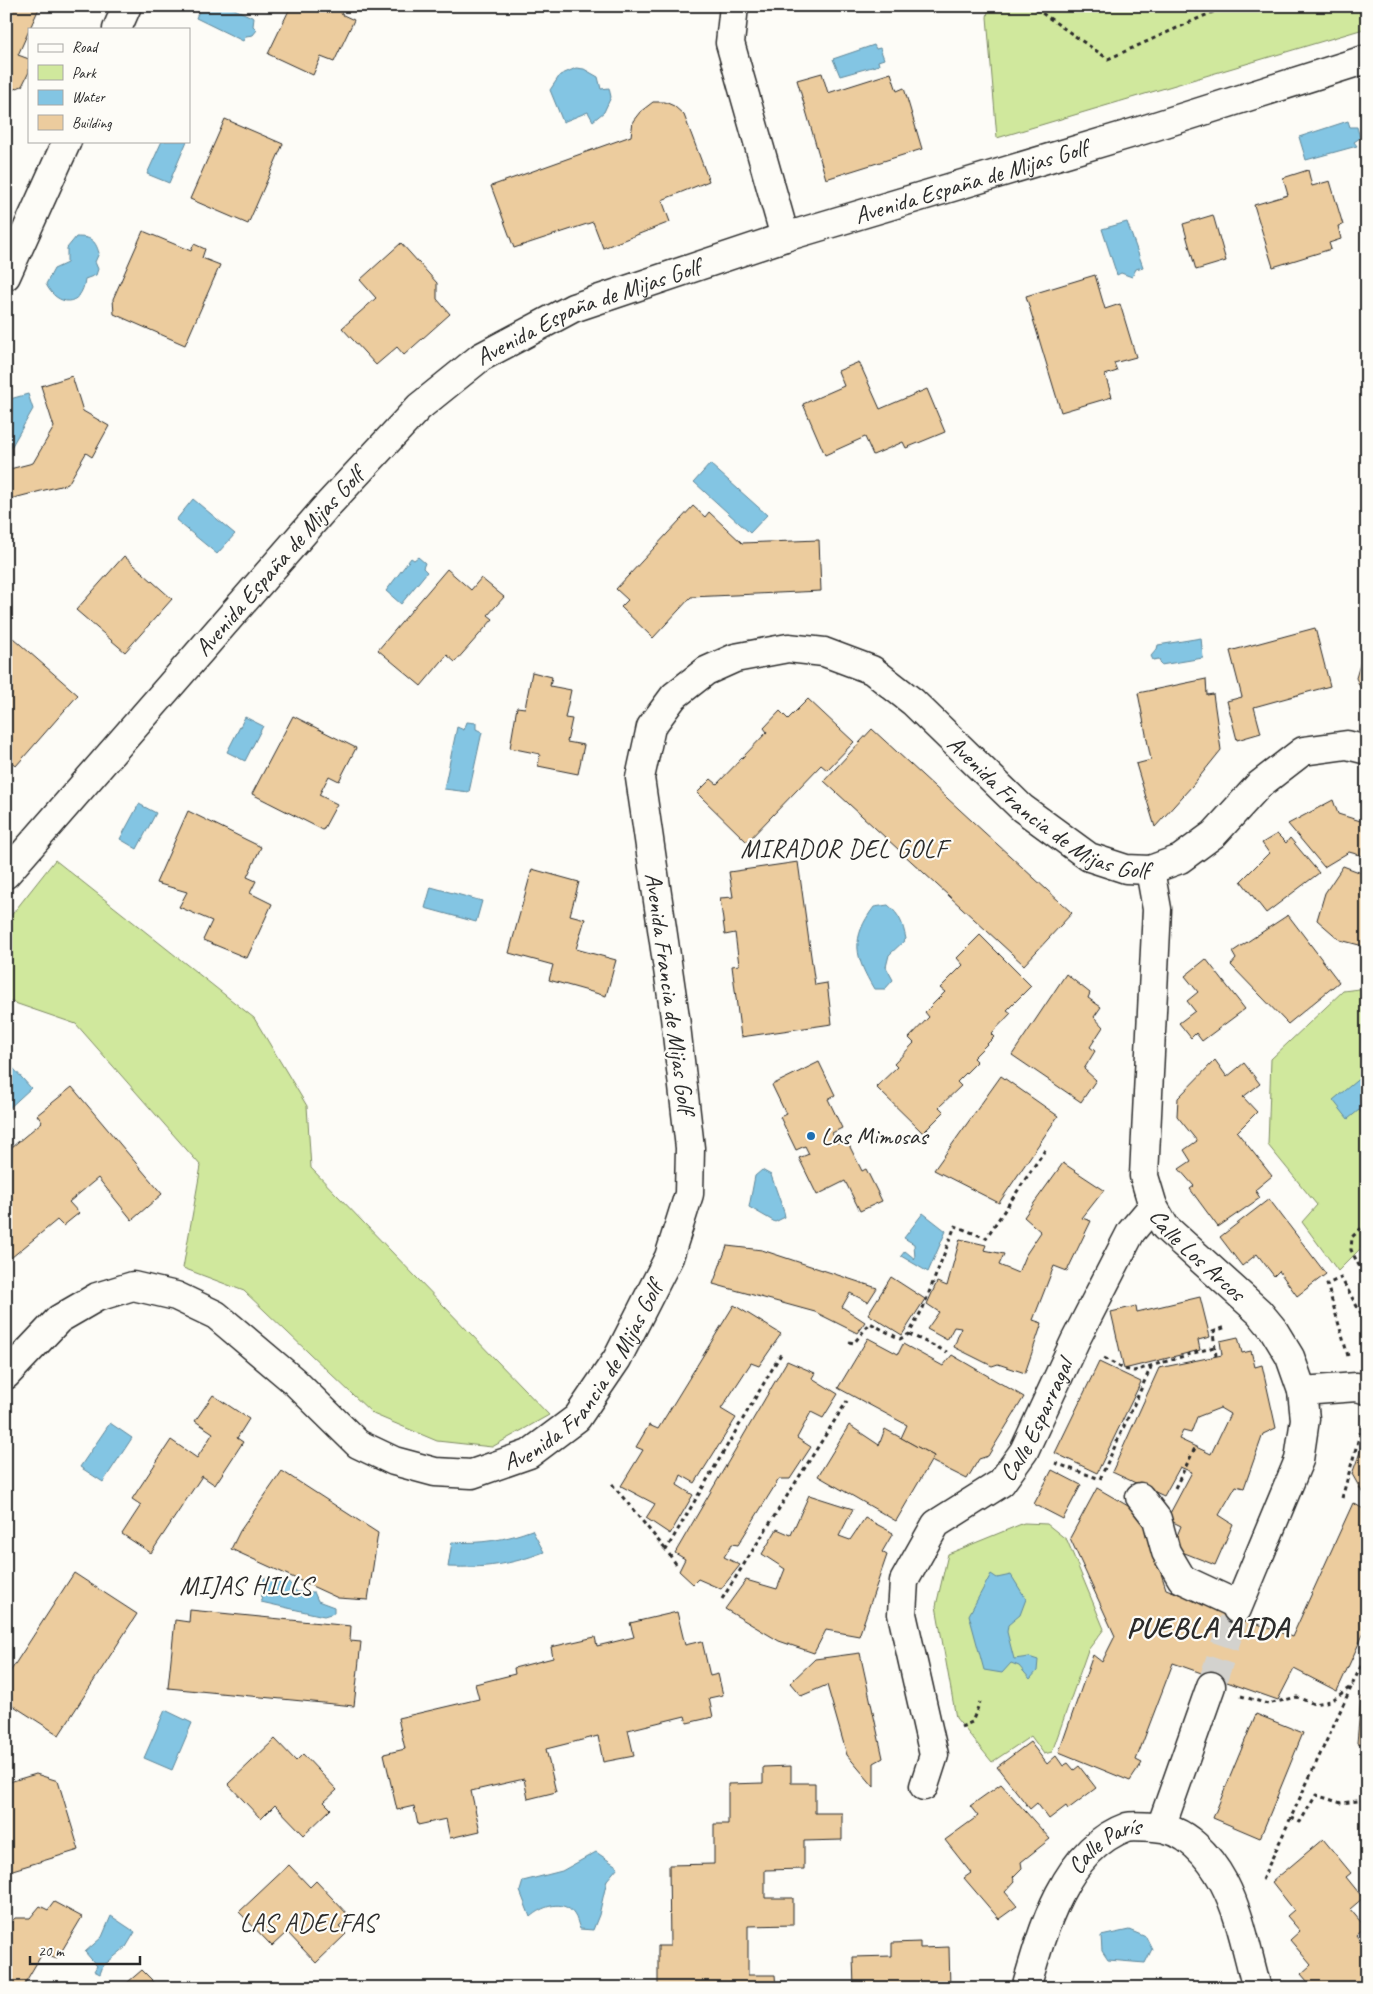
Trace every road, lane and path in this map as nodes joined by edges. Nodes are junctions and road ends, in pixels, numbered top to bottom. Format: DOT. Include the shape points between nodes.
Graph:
graph roads {
  1 [pos="128,6"];
  2 [pos="734,6"];
  3 [pos="1028,6"];
  4 [pos="1226,6"];
  5 [pos="117,28"];
  6 [pos="1367,59"];
  7 [pos="67,142"];
  8 [pos="785,237"];
  9 [pos="6,276"];
  10 [pos="1367,750"];
  11 [pos="9,863"];
  12 [pos="1150,870"];
  13 [pos="1047,1147"];
  14 [pos="1152,1206"];
  15 [pos="1367,1222"];
  16 [pos="1367,1280"];
  17 [pos="1367,1324"];
  18 [pos="1228,1326"];
  19 [pos="909,1334"];
  20 [pos="849,1342"];
  21 [pos="1214,1347"];
  22 [pos="947,1352"];
  23 [pos="782,1354"];
  24 [pos="1216,1356"];
  25 [pos="1151,1367"];
  26 [pos="1124,1369"];
  27 [pos="6,1375"];
  28 [pos="1362,1389"];
  29 [pos="1302,1391"];
  30 [pos="846,1401"];
  31 [pos="1363,1422"];
  32 [pos="1196,1446"];
  33 [pos="1024,1451"];
  34 [pos="612,1484"];
  35 [pos="1140,1497"];
  36 [pos="1342,1498"];
  37 [pos="1157,1519"];
  38 [pos="666,1550"];
  39 [pos="676,1564"];
  40 [pos="722,1600"];
  41 [pos="1367,1653"];
  42 [pos="1353,1684"];
  43 [pos="1222,1690"];
  44 [pos="924,1786"];
  45 [pos="1367,1800"];
  46 [pos="1291,1818"];
  47 [pos="1161,1827"];
  48 [pos="1262,1880"];
  49 [pos="1026,1988"];
  50 [pos="1257,1988"];
  1 -- 5 [label="street"];
  2 -- 8 [label="street" via="730,43"];
  3 -- 4 [label="path" via="1108,59"];
  6 -- 8 [label="street, Avenida España de Mijas Golf"];
  7 -- 9 [label="street"];
  8 -- 11 [label="street, Avenida España de Mijas Golf" via="573,308 482,357 419,407"];
  10 -- 12 [label="street, Avenida Francia de Mijas Golf" via="1347,745 1303,751 1259,785 1214,834 1180,859"];
  12 -- 14 [label="street, Calle Los Arcos" via="1157,909 1144,1176"];
  12 -- 27 [label="street, Avenida Francia de Mijas Golf" via="1126,869 1089,857 1022,808 913,702 872,670 824,652 788,648 735,658 706,671 674,696 651,727 640,778 675,1017 690,1148 689,1194 669,1257 617,1359 577,1418 529,1454 472,1474 435,1472 394,1461 358,1444 294,1381 216,1315 176,1296 133,1286 97,1297 59,1319"];
  13 -- 19 [label="path" via="986,1238 955,1226 923,1308"];
  14 -- 29 [label="street, Calle Los Arcos" via="1165,1227 1264,1318 1290,1357"];
  14 -- 33 [label="street, Calle Esparragal" via="1131,1232"];
  15 -- 16 [label="path" via="1352,1237 1350,1250"];
  17 -- 28 [label="path" via="1340,1278 1327,1284"];
  18 -- 21 [label="path" via="1213,1332"];
  19 -- 20 [label="path" via="900,1339 870,1323 854,1343"];
  19 -- 22 [label="path"];
  21 -- 24 [label="path"];
  21 -- 25 [label="path"];
  23 -- 38 [label="path"];
  25 -- 26 [label="path" via="1134,1371"];
  25 -- 33 [label="path" via="1100,1479"];
  28 -- 29 [label="street"];
  29 -- 37 [label="street, Calle Los Arcos" via="1305,1419 1299,1460 1238,1607 1182,1579 1166,1552"];
  30 -- 40 [label="path"];
  31 -- 36 [label="path"];
  32 -- 37 [label="path"];
  33 -- 44 [label="street, Calle Esparragal" via="1001,1483 936,1524 904,1581 902,1614 934,1755"];
  34 -- 38 [label="path"];
  35 -- 37 [label="street"];
  38 -- 39 [label="path"];
  41 -- 42 [label="path"];
  42 -- 43 [label="path" via="1331,1701 1314,1704 1297,1697 1268,1704"];
  42 -- 46 [label="path"];
  43 -- 47 [label="street"];
  45 -- 46 [label="path" via="1341,1803 1316,1795 1300,1822"];
  46 -- 48 [label="path"];
  47 -- 49 [label="street, Calle París" via="1128,1826 1096,1844 1065,1882 1040,1937"];
  47 -- 50 [label="street, Calle París" via="1184,1835 1223,1882 1238,1913"];
}
